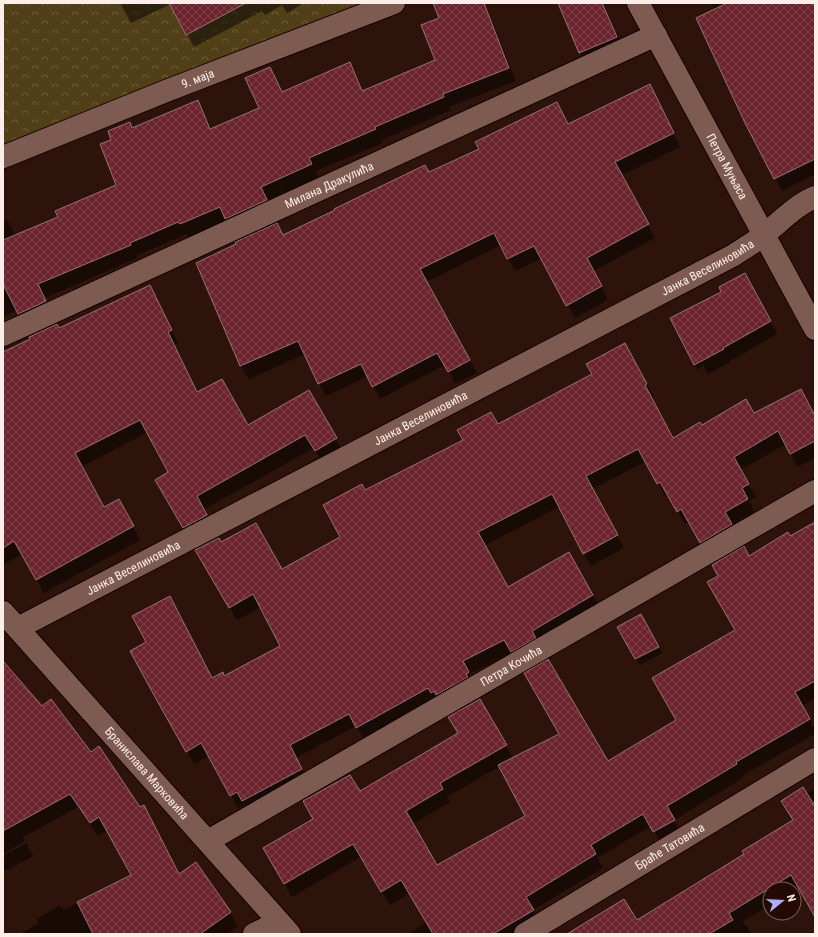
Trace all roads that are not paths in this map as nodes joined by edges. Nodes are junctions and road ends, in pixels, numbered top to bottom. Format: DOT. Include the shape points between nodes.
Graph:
graph roads {
  1 [pos="394,3"];
  2 [pos="638,3"];
  3 [pos="656,35"];
  4 [pos="3,157"];
  5 [pos="815,197"];
  6 [pos="764,235"];
  7 [pos="815,329"];
  8 [pos="3,335"];
  9 [pos="815,491"];
  10 [pos="3,612"];
  11 [pos="18,628"];
  12 [pos="815,760"];
  13 [pos="208,841"];
  14 [pos="285,928"];
  15 [pos="254,934"];
  16 [pos="525,934"];
  1 -- 4 [label="street, 9. маја"];
  2 -- 3 [label="street, Петра Муњаса"];
  3 -- 6 [label="street, Петра Муњаса"];
  3 -- 8 [label="street, Милана Дракулића"];
  5 -- 6 [label="street, Јанка Веселиновића" via="790,213"];
  6 -- 7 [label="street, Петра Муњаса"];
  6 -- 11 [label="street, Јанка Веселиновића" via="734,255"];
  9 -- 13 [label="street, Петра Кочића"];
  10 -- 11 [label="street, Бранислава Марковића"];
  11 -- 13 [label="street, Бранислава Марковића"];
  12 -- 16 [label="street, Браће Татовића"];
  13 -- 14 [label="street, Бранислава Марковића"];
  14 -- 15 [label="street"];
}
